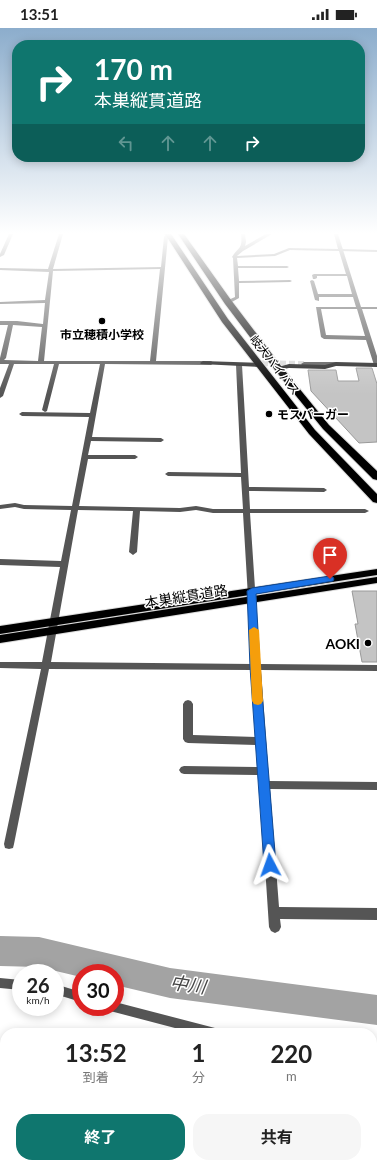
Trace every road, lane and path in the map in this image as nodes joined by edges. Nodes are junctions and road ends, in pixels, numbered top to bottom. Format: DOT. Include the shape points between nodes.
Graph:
graph roads {
  1 [pos="50,287"];
  2 [pos="161,287"];
  3 [pos="203,287"];
  4 [pos="218,287"];
  5 [pos="236,287"];
  6 [pos="315,287"];
  7 [pos="353,287"];
  8 [pos="356,296"];
  9 [pos="48,301"];
  10 [pos="228,302"];
  11 [pos="0,303"];
  12 [pos="360,308"];
  13 [pos="377,308"];
  14 [pos="0,323"];
  15 [pos="11,323"];
  16 [pos="44,326"];
  17 [pos="369,339"];
  18 [pos="377,340"];
  19 [pos="0,362"];
  20 [pos="12,362"];
  21 [pos="41,362"];
  22 [pos="57,362"];
  23 [pos="103,362"];
  24 [pos="152,363"];
  25 [pos="203,363"];
  26 [pos="229,363"];
  27 [pos="304,364"];
  28 [pos="336,364"];
  29 [pos="260,365"];
  30 [pos="377,365"];
  31 [pos="239,366"];
  32 [pos="278,368"];
  33 [pos="0,396"];
  34 [pos="45,410"];
  35 [pos="22,414"];
  36 [pos="92,415"];
  37 [pos="88,439"];
  38 [pos="161,440"];
  39 [pos="84,456"];
  40 [pos="135,457"];
  41 [pos="168,474"];
  42 [pos="245,475"];
  43 [pos="377,477"];
  44 [pos="246,489"];
  45 [pos="324,490"];
  46 [pos="377,500"];
  47 [pos="0,507"];
  48 [pos="75,508"];
  49 [pos="137,510"];
  50 [pos="247,511"];
  51 [pos="365,511"];
  52 [pos="133,552"];
  53 [pos="0,562"];
  54 [pos="64,564"];
  55 [pos="377,572"];
  56 [pos="377,580"];
  57 [pos="252,596"];
  58 [pos="53,625"];
  59 [pos="0,630"];
  60 [pos="0,639"];
  61 [pos="0,665"];
  62 [pos="44,666"];
  63 [pos="255,667"];
  64 [pos="377,668"];
  65 [pos="188,704"];
  66 [pos="261,741"];
  67 [pos="184,770"];
  68 [pos="263,771"];
  69 [pos="264,785"];
  70 [pos="377,786"];
  71 [pos="9,844"];
  72 [pos="274,913"];
  73 [pos="377,914"];
  74 [pos="275,927"];
  75 [pos="0,983"];
  76 [pos="12,984"];
  77 [pos="124,1010"];
  78 [pos="196,1028"];
  1 -- 9 [label="street"];
  2 -- 24 [label="street"];
  3 -- 29 [label="highway, 岐大バイパス"];
  4 -- 10 [label="highway, 岐大バイパス"];
  5 -- 10 [label="street" via="237,298"];
  6 -- 8 [label="street" via="317,298"];
  7 -- 8 [label="street"];
  8 -- 12 [label="street"];
  9 -- 11 [label="street"];
  9 -- 16 [label="street"];
  10 -- 32 [label="highway, 岐大バイパス"];
  12 -- 13 [label="street"];
  12 -- 17 [label="street"];
  12 -- 17 [label="street" via="318,308 324,337"];
  14 -- 15 [label="street"];
  15 -- 16 [label="street"];
  15 -- 19 [label="street"];
  16 -- 21 [label="street"];
  17 -- 18 [label="street"];
  17 -- 30 [label="street"];
  19 -- 20 [label="street"];
  20 -- 21 [label="street"];
  20 -- 33 [label="street"];
  21 -- 22 [label="street"];
  22 -- 23 [label="street"];
  22 -- 34 [label="street"];
  23 -- 24 [label="street"];
  23 -- 36 [label="street"];
  24 -- 25 [label="street"];
  25 -- 26 [label="street"];
  25 -- 31 [label="street"];
  27 -- 28 [label="street"];
  28 -- 30 [label="street"];
  28 -- 32 [label="street"];
  29 -- 31 [label="street"];
  29 -- 46 [label="highway, 岐大バイパス" via="312,432"];
  31 -- 42 [label="street"];
  32 -- 43 [label="highway, 岐大バイパス" via="326,427"];
  35 -- 36 [label="street"];
  36 -- 37 [label="street"];
  37 -- 38 [label="street"];
  37 -- 39 [label="street"];
  39 -- 40 [label="street"];
  39 -- 48 [label="street"];
  41 -- 42 [label="street"];
  42 -- 44 [label="street"];
  44 -- 45 [label="street"];
  44 -- 50 [label="street"];
  47 -- 48 [label="street" via="19,505"];
  48 -- 49 [label="street"];
  48 -- 54 [label="street"];
  49 -- 50 [label="street" via="202,508 213,511"];
  49 -- 52 [label="street"];
  50 -- 51 [label="street"];
  50 -- 57 [label="street"];
  53 -- 54 [label="street"];
  54 -- 58 [label="street"];
  55 -- 57 [label="main road, 本巣縦貫道路"];
  56 -- 57 [label="main road, 本巣縦貫道路"];
  57 -- 58 [label="main road, 本巣縦貫道路"];
  57 -- 63 [label="street"];
  58 -- 59 [label="main road, 本巣縦貫道路"];
  58 -- 60 [label="main road, 本巣縦貫道路"];
  58 -- 62 [label="street"];
  61 -- 62 [label="street"];
  62 -- 63 [label="street"];
  62 -- 71 [label="street"];
  63 -- 64 [label="street"];
  63 -- 66 [label="street"];
  65 -- 66 [label="street" via="188,739"];
  66 -- 68 [label="street"];
  67 -- 68 [label="street"];
  68 -- 69 [label="street"];
  69 -- 70 [label="street"];
  69 -- 72 [label="street"];
  72 -- 73 [label="street"];
  72 -- 74 [label="street"];
  75 -- 76 [label="lane"];
  77 -- 78 [label="lane"];
}
